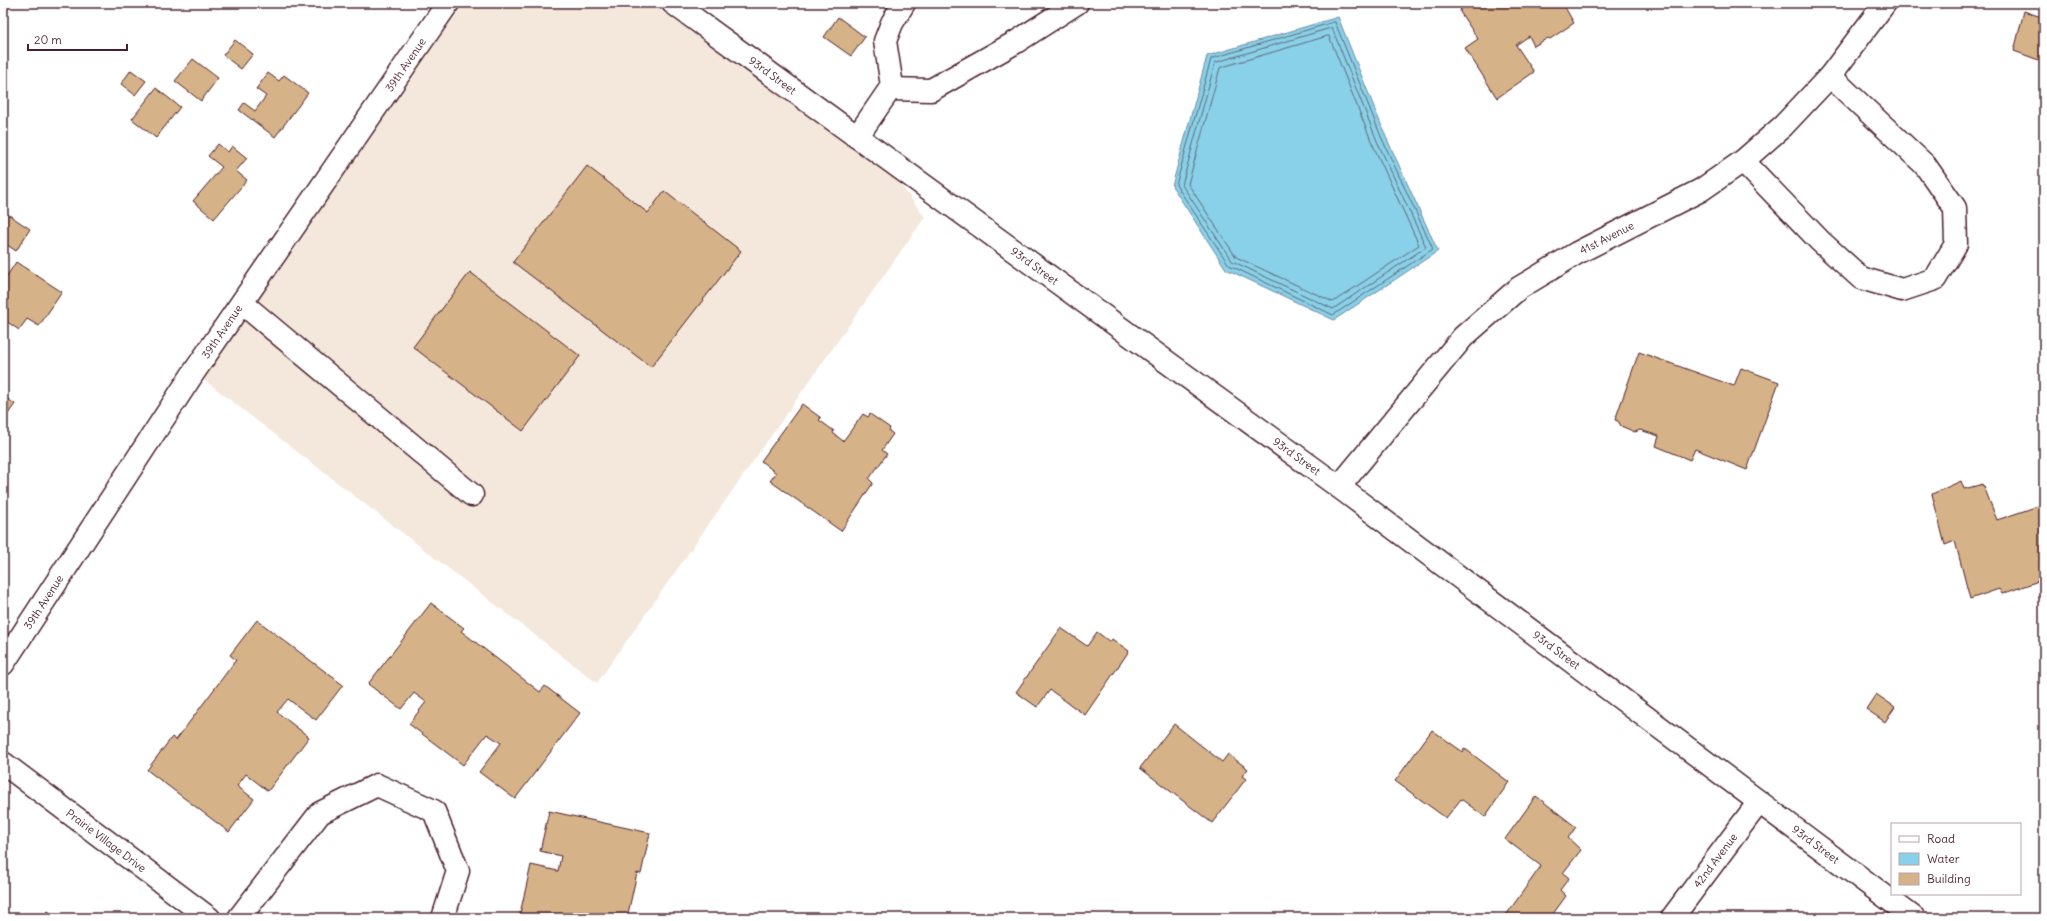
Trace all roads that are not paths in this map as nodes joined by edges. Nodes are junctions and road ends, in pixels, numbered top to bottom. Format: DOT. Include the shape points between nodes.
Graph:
graph roads {
  1 [pos="448,3"];
  2 [pos="673,3"];
  3 [pos="904,3"];
  4 [pos="1077,3"];
  5 [pos="1885,3"];
  6 [pos="1830,76"];
  7 [pos="890,89"];
  8 [pos="857,137"];
  9 [pos="1743,161"];
  10 [pos="242,303"];
  11 [pos="1339,487"];
  12 [pos="472,495"];
  13 [pos="3,664"];
  14 [pos="3,763"];
  15 [pos="1759,802"];
  16 [pos="209,918"];
  17 [pos="239,918"];
  18 [pos="443,918"];
  19 [pos="1672,918"];
  20 [pos="1914,918"];
  1 -- 10 [label="street, 39th Avenue"];
  2 -- 8 [label="street, 93rd Street"];
  3 -- 7 [label="street" via="885,41 892,86"];
  4 -- 7 [label="street" via="1016,42 931,90"];
  5 -- 6 [label="street, 41st Avenue"];
  6 -- 9 [label="street, 41st Avenue" via="1783,126"];
  6 -- 9 [label="street" via="1925,165 1955,208 1956,244 1935,279 1902,290 1861,278 1820,241"];
  7 -- 8 [label="street"];
  8 -- 11 [label="street, 93rd Street"];
  9 -- 11 [label="street, 41st Avenue" via="1701,190 1577,253 1519,288 1463,336"];
  10 -- 12 [label="street"];
  10 -- 13 [label="street, 39th Avenue"];
  11 -- 15 [label="street, 93rd Street"];
  14 -- 16 [label="street, Prairie Village Drive"];
  15 -- 19 [label="street, 42nd Avenue"];
  15 -- 20 [label="street, 93rd Street"];
  17 -- 18 [label="street" via="320,813 377,785 434,811 458,871"];
}
